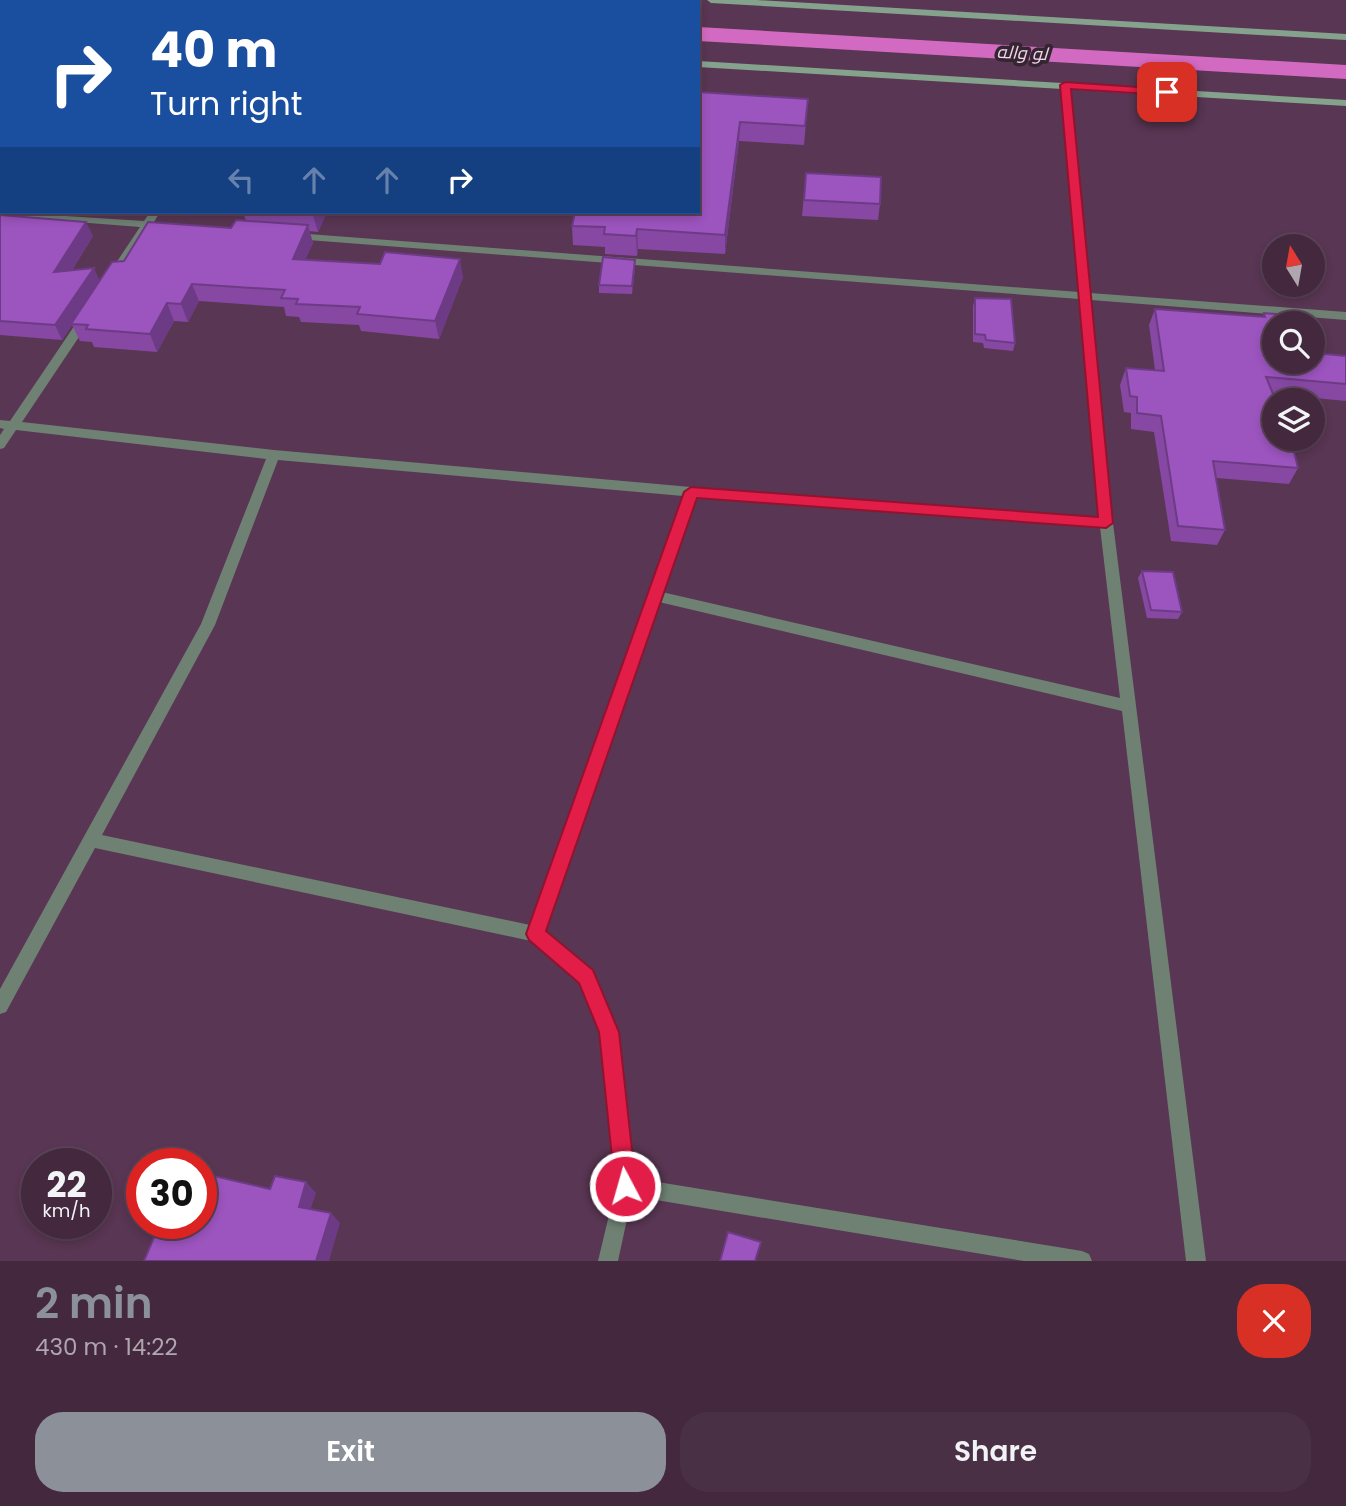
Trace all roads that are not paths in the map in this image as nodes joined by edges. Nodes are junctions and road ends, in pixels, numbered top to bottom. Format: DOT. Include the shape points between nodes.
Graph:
graph roads {
  1 [pos="711,0"];
  2 [pos="1346,37"];
  3 [pos="700,64"];
  4 [pos="1065,85"];
  5 [pos="1346,103"];
  6 [pos="12,214"];
  7 [pos="154,214"];
  8 [pos="147,225"];
  9 [pos="174,227"];
  10 [pos="285,235"];
  11 [pos="110,281"];
  12 [pos="1086,297"];
  13 [pos="96,303"];
  14 [pos="1346,316"];
  15 [pos="0,424"];
  16 [pos="15,426"];
  17 [pos="0,445"];
  18 [pos="274,455"];
  19 [pos="691,492"];
  20 [pos="1106,523"];
  21 [pos="655,596"];
  22 [pos="1128,706"];
  23 [pos="90,840"];
  24 [pos="536,934"];
  25 [pos="0,1006"];
  26 [pos="625,1186"];
  27 [pos="608,1261"];
  28 [pos="1083,1261"];
  29 [pos="1196,1261"];
  1 -- 2 [label="street"];
  3 -- 4 [label="street"];
  4 -- 5 [label="street"];
  4 -- 12 [label="street"];
  6 -- 8 [label="street"];
  7 -- 8 [label="street"];
  8 -- 9 [label="street"];
  8 -- 11 [label="street"];
  10 -- 12 [label="street"];
  12 -- 14 [label="street"];
  12 -- 20 [label="street"];
  13 -- 16 [label="street"];
  15 -- 16 [label="street"];
  16 -- 17 [label="street"];
  16 -- 18 [label="street"];
  18 -- 19 [label="street"];
  18 -- 23 [label="street" via="208,625"];
  19 -- 20 [label="street"];
  19 -- 21 [label="street"];
  20 -- 22 [label="street"];
  21 -- 22 [label="street"];
  21 -- 24 [label="street"];
  22 -- 29 [label="street"];
  23 -- 24 [label="street"];
  23 -- 25 [label="street"];
  24 -- 26 [label="street" via="586,976 609,1032"];
  26 -- 27 [label="street"];
  26 -- 28 [label="street"];
}
